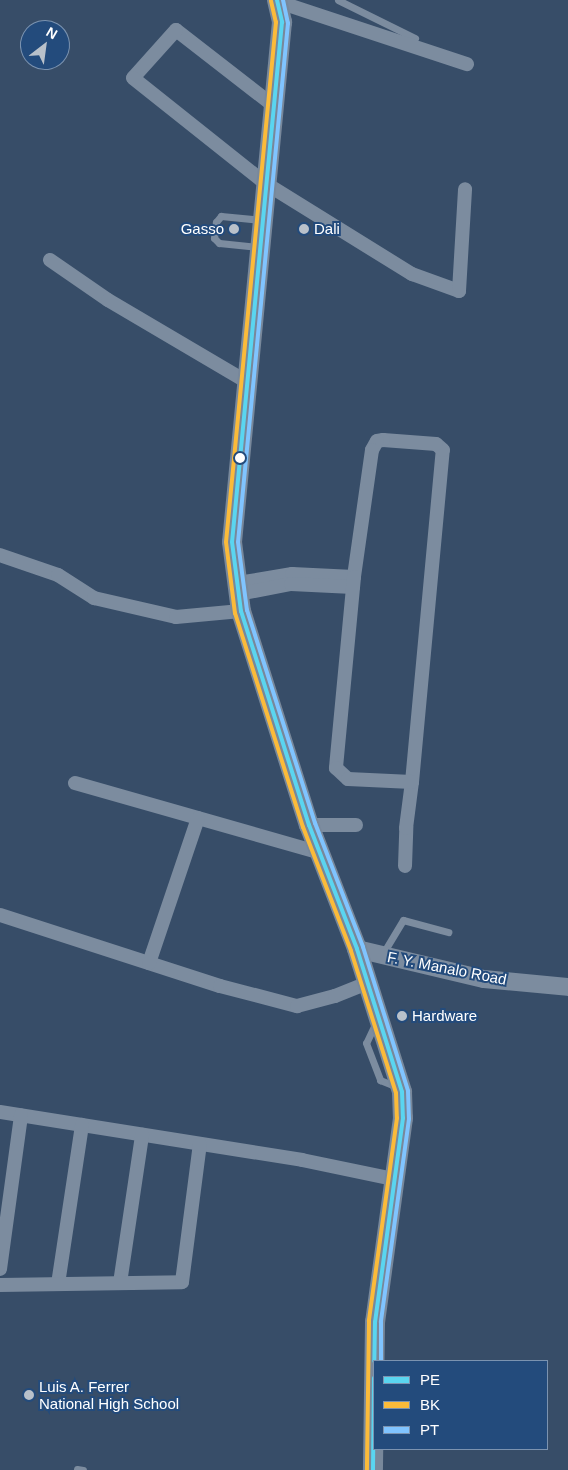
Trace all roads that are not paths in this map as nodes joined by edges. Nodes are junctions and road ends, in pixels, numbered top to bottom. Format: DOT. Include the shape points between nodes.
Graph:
graph roads {
  1 [pos="338,0"];
  2 [pos="278,1"];
  3 [pos="414,38"];
  4 [pos="467,64"];
  5 [pos="274,106"];
  6 [pos="266,183"];
  7 [pos="465,189"];
  8 [pos="262,220"];
  9 [pos="259,247"];
  10 [pos="50,260"];
  11 [pos="247,382"];
  12 [pos="0,555"];
  13 [pos="354,582"];
  14 [pos="239,596"];
  15 [pos="412,782"];
  16 [pos="74,784"];
  17 [pos="198,818"];
  18 [pos="309,825"];
  19 [pos="356,825"];
  20 [pos="320,853"];
  21 [pos="405,866"];
  22 [pos="0,915"];
  23 [pos="448,932"];
  24 [pos="357,949"];
  25 [pos="382,955"];
  26 [pos="149,963"];
  27 [pos="368,983"];
  28 [pos="568,986"];
  29 [pos="0,1112"];
  30 [pos="21,1116"];
  31 [pos="82,1125"];
  32 [pos="142,1135"];
  33 [pos="200,1144"];
  34 [pos="394,1179"];
  35 [pos="0,1269"];
  36 [pos="120,1283"];
  37 [pos="58,1284"];
  38 [pos="0,1285"];
  39 [pos="374,1360"];
  40 [pos="373,1450"];
  41 [pos="373,1470"];
  1 -- 3 [label="lane"];
  2 -- 4 [label="street"];
  2 -- 5 [label="main road" via="282,22"];
  5 -- 6 [label="main road"];
  5 -- 6 [label="street" via="176,30 133,78"];
  6 -- 7 [label="street" via="412,274 459,291"];
  6 -- 8 [label="main road"];
  8 -- 9 [label="main road"];
  8 -- 9 [label="lane" via="221,216 216,222 214,238 219,243"];
  9 -- 11 [label="main road"];
  10 -- 11 [label="street" via="108,300"];
  11 -- 14 [label="main road" via="232,542"];
  12 -- 14 [label="street" via="58,576 94,598 176,617"];
  13 -- 14 [label="street" via="292,579"];
  13 -- 15 [label="street" via="336,768 348,779"];
  13 -- 15 [label="street" via="374,444 383,440 439,445 443,450"];
  14 -- 18 [label="main road"];
  15 -- 21 [label="street"];
  16 -- 17 [label="street"];
  17 -- 20 [label="street"];
  17 -- 26 [label="street"];
  18 -- 19 [label="street"];
  18 -- 20 [label="main road"];
  20 -- 24 [label="main road"];
  22 -- 26 [label="street"];
  23 -- 25 [label="lane" via="403,920"];
  24 -- 25 [label="street, F. Y. Manalo Road"];
  24 -- 27 [label="main road"];
  25 -- 28 [label="street, F. Y. Manalo Road" via="484,978"];
  26 -- 27 [label="street" via="297,1006"];
  27 -- 34 [label="main road" via="401,1089 403,1118"];
  29 -- 30 [label="street"];
  30 -- 31 [label="street"];
  30 -- 35 [label="street"];
  31 -- 32 [label="street"];
  31 -- 37 [label="street"];
  32 -- 33 [label="street"];
  32 -- 36 [label="street"];
  33 -- 34 [label="street"];
  33 -- 36 [label="street" via="182,1282"];
  34 -- 39 [label="main road" via="375,1322"];
  36 -- 37 [label="street"];
  37 -- 38 [label="street"];
  40 -- 41 [label="main road"];
}
